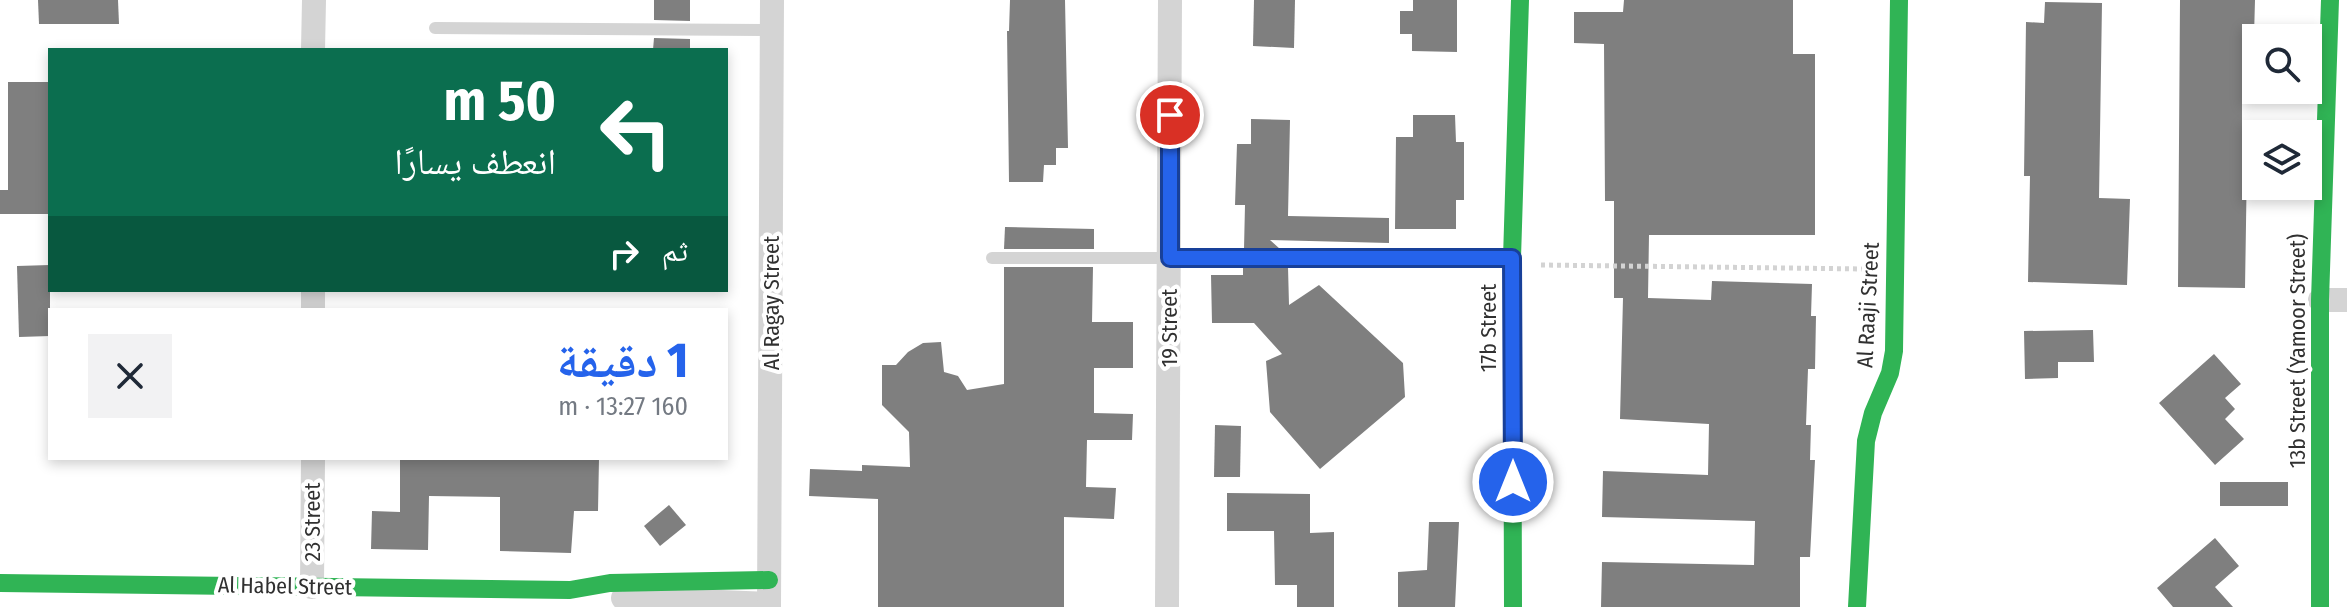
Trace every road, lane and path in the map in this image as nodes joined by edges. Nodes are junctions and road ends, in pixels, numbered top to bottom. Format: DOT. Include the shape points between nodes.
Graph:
graph roads {
  1 [pos="314,0"];
  2 [pos="772,0"];
  3 [pos="1170,0"];
  4 [pos="1520,0"];
  5 [pos="1899,0"];
  6 [pos="2330,0"];
  7 [pos="435,28"];
  8 [pos="772,30"];
  9 [pos="313,48"];
  10 [pos="992,258"];
  11 [pos="1170,258"];
  12 [pos="1512,262"];
  13 [pos="1895,269"];
  14 [pos="2320,300"];
  15 [pos="2347,300"];
  16 [pos="313,460"];
  17 [pos="0,583"];
  18 [pos="312,587"];
  19 [pos="570,590"];
  20 [pos="769,597"];
  21 [pos="1167,607"];
  22 [pos="1513,607"];
  23 [pos="1857,607"];
  24 [pos="2320,607"];
  1 -- 9 [label="street"];
  2 -- 8 [label="street, Al Ragay Street"];
  3 -- 11 [label="street, 19 Street"];
  4 -- 12 [label="street, 17b Street"];
  5 -- 13 [label="street, Al Raaji Street"];
  6 -- 14 [label="street, 13b Street (Yamoor Street)"];
  7 -- 8 [label="lane"];
  8 -- 20 [label="street, Al Ragay Street"];
  10 -- 11 [label="lane"];
  11 -- 12 [label="lane"];
  11 -- 21 [label="street, 19 Street"];
  12 -- 13 [label="path"];
  12 -- 22 [label="street, 17b Street"];
  13 -- 23 [label="street, Al Raaji Street" via="1894,351 1864,453"];
  14 -- 15 [label="street"];
  14 -- 24 [label="street, 13b Street (Yamoor Street)"];
  16 -- 18 [label="street, 23 Street"];
  17 -- 18 [label="street, Al Habel Street"];
  18 -- 19 [label="street, Al Habel Street" via="418,593"];
  19 -- 20 [label="street, Al Habel Street" via="609,597"];
}
